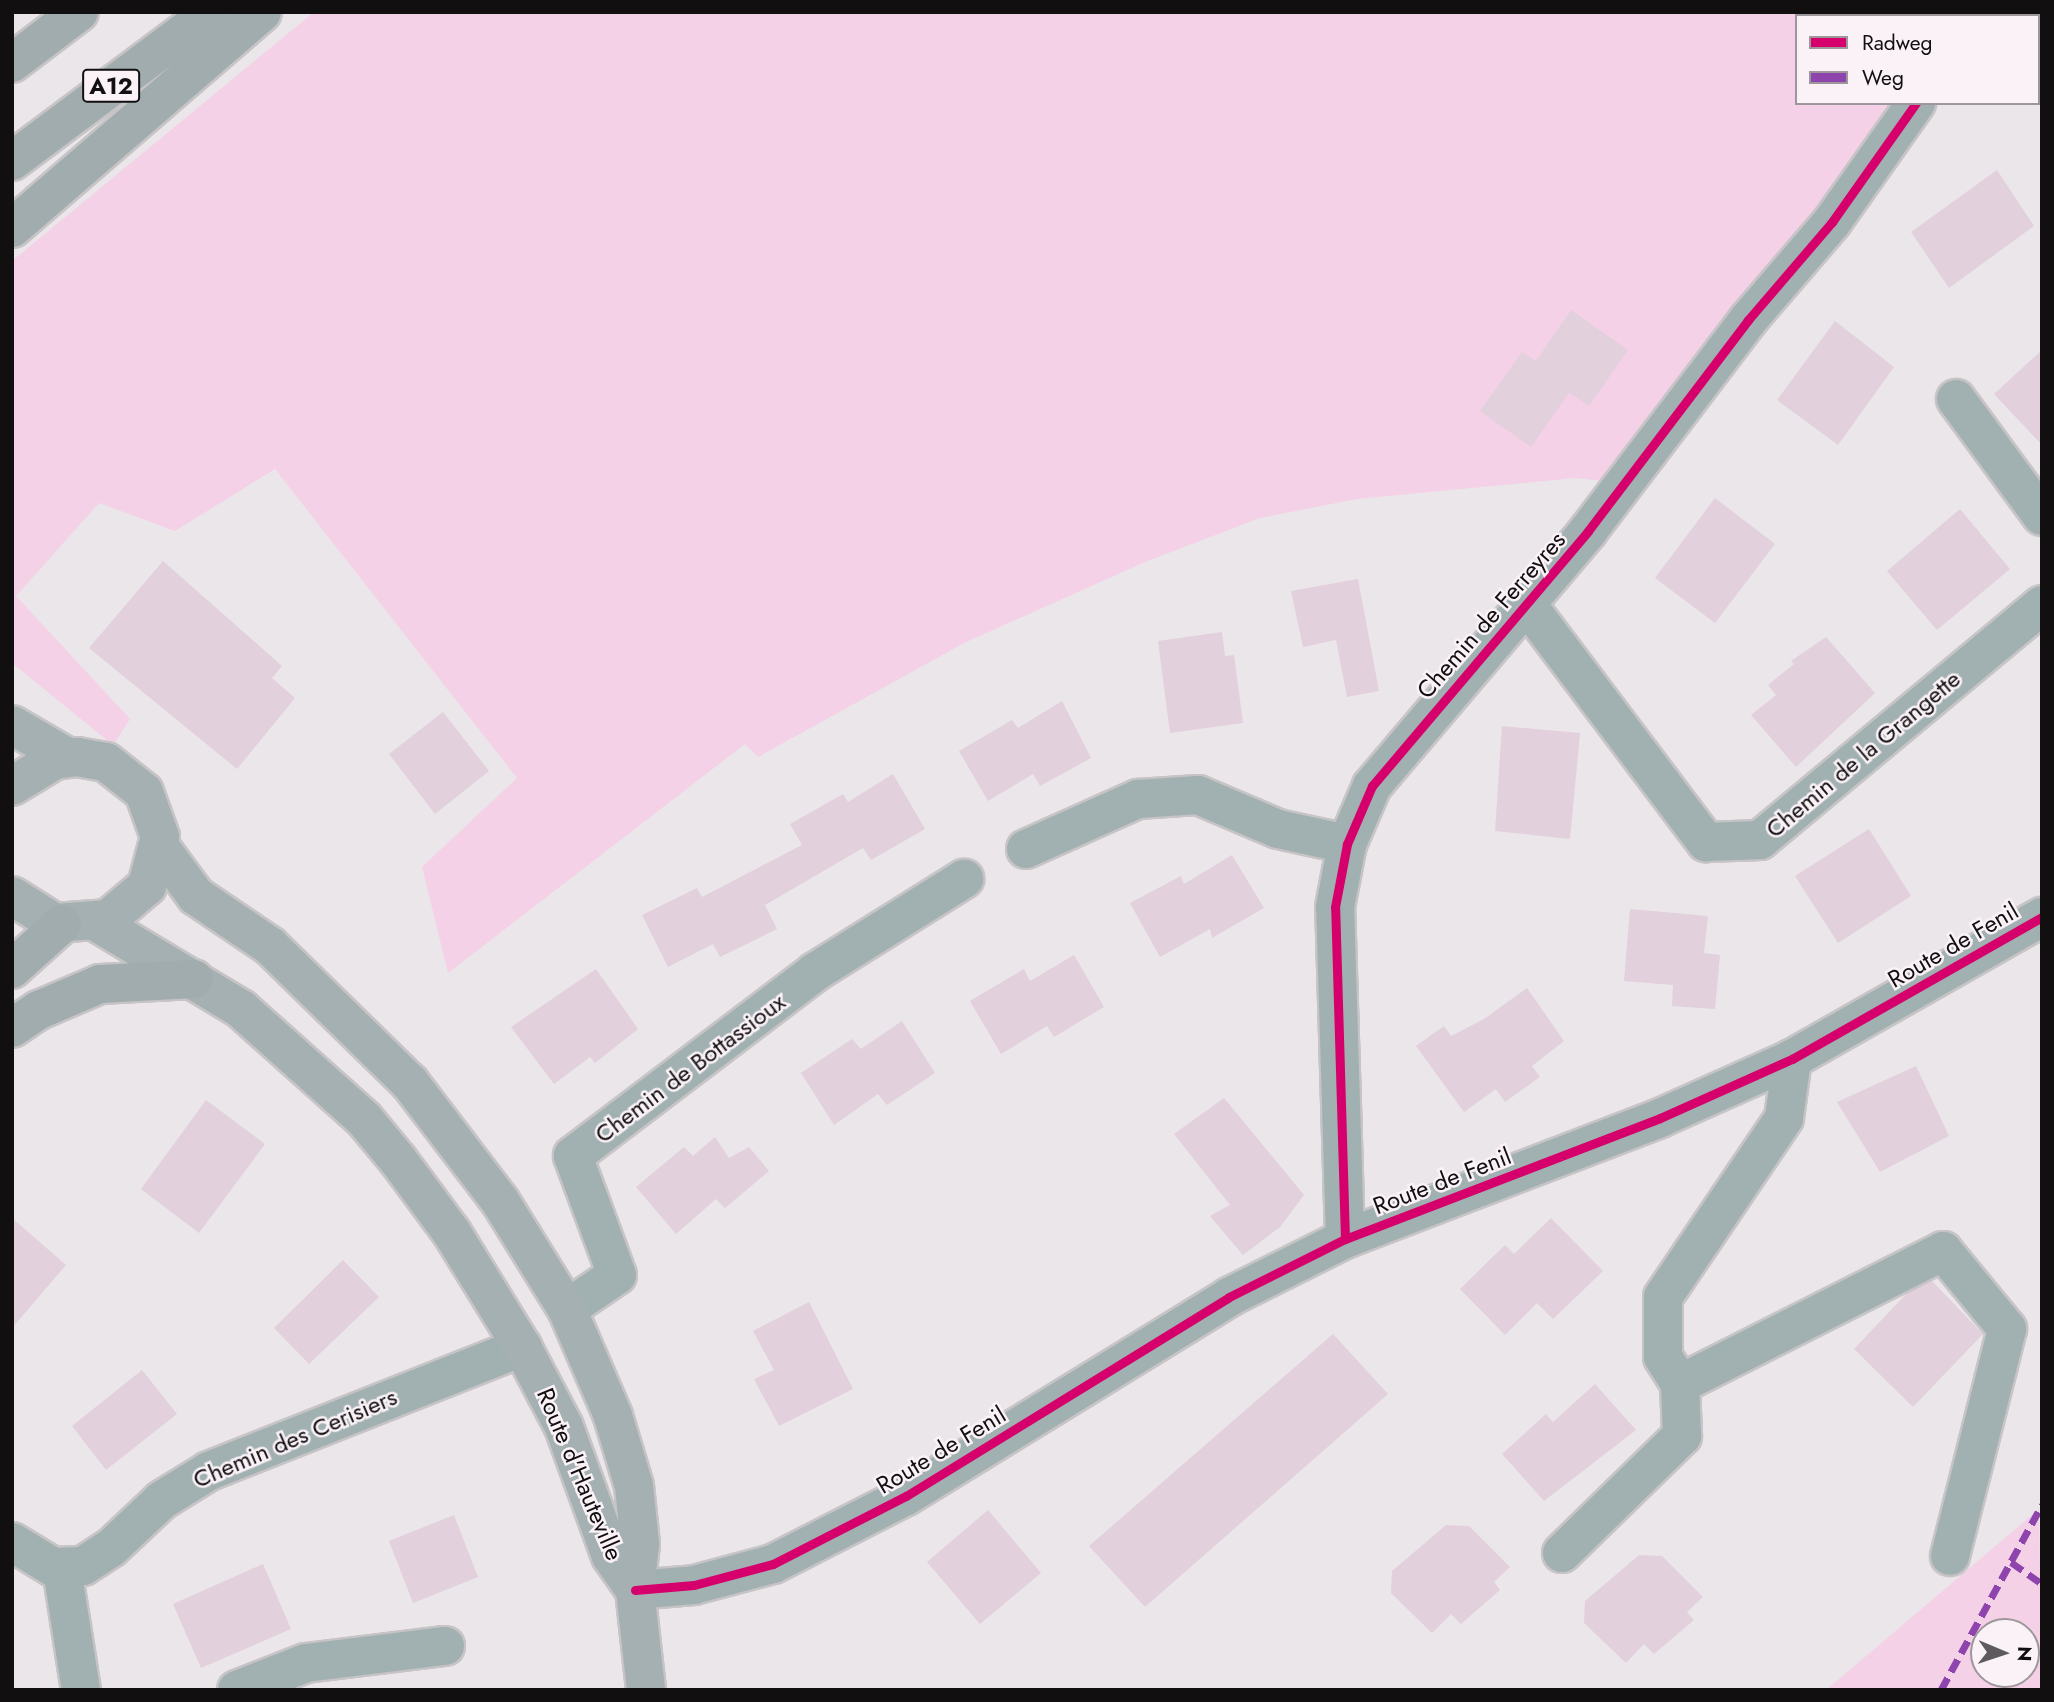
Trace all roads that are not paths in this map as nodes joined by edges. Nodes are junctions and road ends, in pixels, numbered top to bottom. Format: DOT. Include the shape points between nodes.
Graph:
graph roads {
  1 [pos="79,12"];
  2 [pos="211,12"];
  3 [pos="262,12"];
  4 [pos="12,63"];
  5 [pos="1915,105"];
  6 [pos="12,161"];
  7 [pos="12,228"];
  8 [pos="1956,399"];
  9 [pos="2042,516"];
  10 [pos="2042,605"];
  11 [pos="1528,606"];
  12 [pos="12,726"];
  13 [pos="67,757"];
  14 [pos="12,786"];
  15 [pos="1347,844"];
  16 [pos="160,847"];
  17 [pos="1026,849"];
  18 [pos="964,879"];
  19 [pos="12,896"];
  20 [pos="2042,916"];
  21 [pos="80,923"];
  22 [pos="12,969"];
  23 [pos="194,979"];
  24 [pos="12,1028"];
  25 [pos="1792,1059"];
  26 [pos="1345,1239"];
  27 [pos="567,1309"];
  28 [pos="522,1347"];
  29 [pos="1680,1384"];
  30 [pos="12,1542"];
  31 [pos="1562,1553"];
  32 [pos="1950,1556"];
  33 [pos="62,1569"];
  34 [pos="635,1590"];
  35 [pos="445,1646"];
  36 [pos="81,1690"];
  37 [pos="237,1690"];
  38 [pos="646,1690"];
  1 -- 4 [label="highway"];
  2 -- 6 [label="highway, A12"];
  3 -- 7 [label="highway"];
  5 -- 11 [label="street, Chemin de Ferreyres" via="1832,222 1748,320"];
  8 -- 9 [label="street"];
  10 -- 11 [label="street, Chemin de la Grangette" via="1760,840 1706,842"];
  11 -- 15 [label="street, Chemin de Ferreyres" via="1372,786"];
  12 -- 13 [label="main road"];
  13 -- 14 [label="main road" via="42,764"];
  13 -- 16 [label="main road" via="106,762 138,784 157,818"];
  15 -- 17 [label="street" via="1278,829 1198,795 1138,799"];
  15 -- 26 [label="street, Chemin de Ferreyres" via="1335,907"];
  16 -- 21 [label="main road" via="152,878 141,895"];
  16 -- 27 [label="main road, Route d'Hauteville" via="195,895 270,946 410,1083 500,1201"];
  18 -- 27 [label="street, Chemin de Bottassioux" via="815,971 573,1156 617,1275"];
  19 -- 21 [label="main road, Route d'Hauteville" via="34,914"];
  20 -- 25 [label="street, Route de Fenil"];
  21 -- 22 [label="highway"];
  21 -- 23 [label="main road, Route d'Hauteville"];
  23 -- 24 [label="highway" via="100,984 38,1010"];
  23 -- 28 [label="main road, Route d'Hauteville" via="241,1009 364,1119 452,1233"];
  25 -- 26 [label="street, Route de Fenil" via="1660,1118"];
  25 -- 29 [label="street" via="1784,1118 1663,1297 1663,1357"];
  26 -- 34 [label="street, Route de Fenil" via="1228,1297 906,1496 773,1564 694,1586"];
  27 -- 28 [label="main road"];
  27 -- 34 [label="main road, Route d'Hauteville" via="613,1416 634,1486 640,1544"];
  28 -- 33 [label="street, Chemin des Cerisiers" via="209,1471 162,1500 111,1548 83,1566"];
  28 -- 34 [label="main road, Route d'Hauteville" via="564,1427 611,1556"];
  29 -- 31 [label="street" via="1682,1436"];
  29 -- 32 [label="street" via="1943,1251 2007,1329"];
  30 -- 33 [label="street"];
  33 -- 36 [label="street"];
  34 -- 38 [label="main road"];
  35 -- 37 [label="street" via="306,1663"];
}
